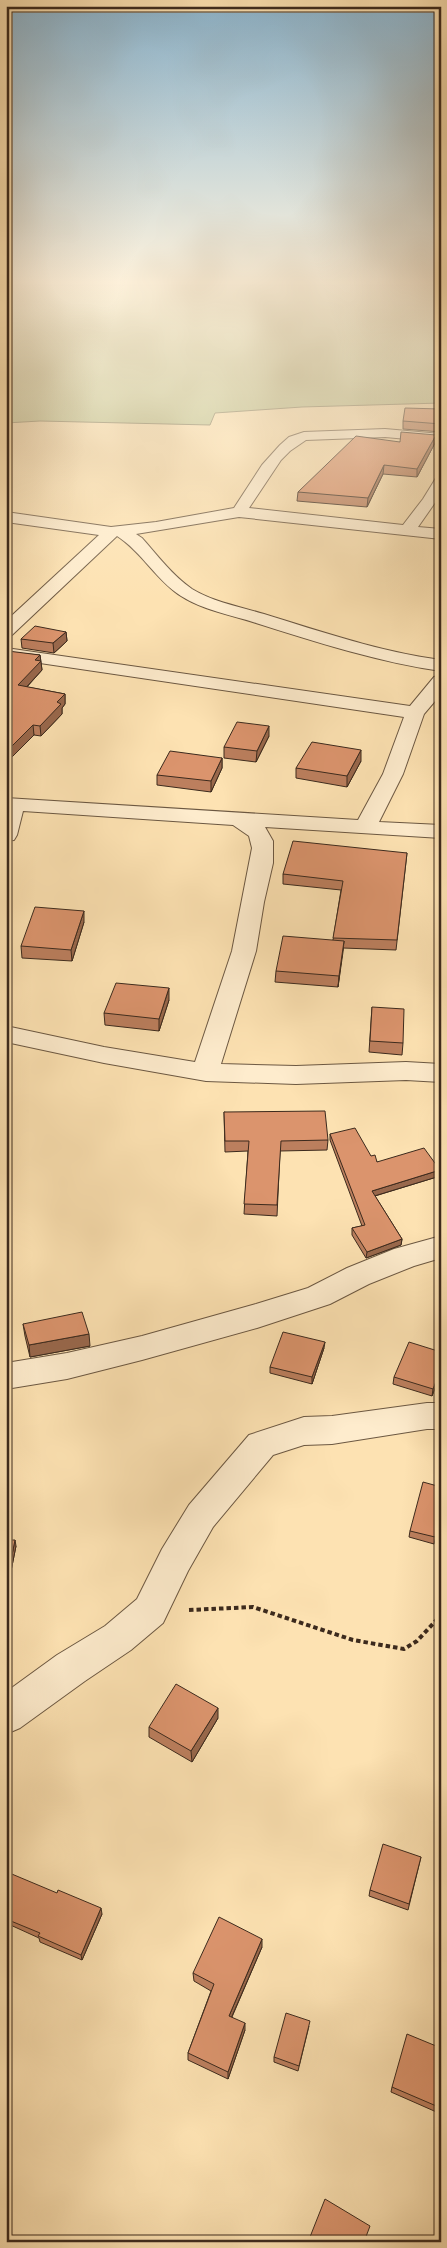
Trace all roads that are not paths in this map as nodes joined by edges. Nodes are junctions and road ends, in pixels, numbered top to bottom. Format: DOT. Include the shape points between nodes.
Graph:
graph roads {
  1 [pos="441,438"];
  2 [pos="441,481"];
  3 [pos="239,512"];
  4 [pos="6,517"];
  5 [pos="407,530"];
  6 [pos="116,531"];
  7 [pos="441,534"];
  8 [pos="6,610"];
  9 [pos="25,612"];
  10 [pos="6,631"];
  11 [pos="6,653"];
  12 [pos="441,666"];
  13 [pos="441,681"];
  14 [pos="415,713"];
  15 [pos="10,804"];
  16 [pos="238,819"];
  17 [pos="365,827"];
  18 [pos="441,832"];
  19 [pos="6,835"];
  20 [pos="6,1034"];
  21 [pos="206,1072"];
  22 [pos="441,1073"];
  23 [pos="441,1246"];
  24 [pos="6,1376"];
  25 [pos="441,1416"];
  26 [pos="6,1715"];
  1 -- 3 [label="street" via="384,433 294,438 284,447"];
  2 -- 5 [label="street"];
  3 -- 5 [label="street"];
  3 -- 6 [label="street"];
  4 -- 6 [label="street"];
  5 -- 7 [label="street"];
  6 -- 9 [label="street"];
  6 -- 12 [label="street" via="136,541 177,586 189,594 330,642"];
  8 -- 9 [label="street"];
  9 -- 10 [label="street"];
  11 -- 14 [label="street"];
  13 -- 14 [label="street"];
  14 -- 17 [label="street" via="393,774"];
  15 -- 16 [label="street"];
  15 -- 19 [label="street"];
  16 -- 17 [label="street"];
  16 -- 21 [label="street" via="253,827 263,843 260,873 251,904 243,956 211,1045"];
  17 -- 18 [label="street"];
  20 -- 21 [label="street" via="104,1056"];
  21 -- 22 [label="street" via="296,1075 406,1070"];
  23 -- 24 [label="street" via="404,1257 319,1296 257,1316 86,1361"];
  25 -- 26 [label="street" via="304,1431 261,1445 202,1516 175,1560 150,1611 118,1638"];
}
